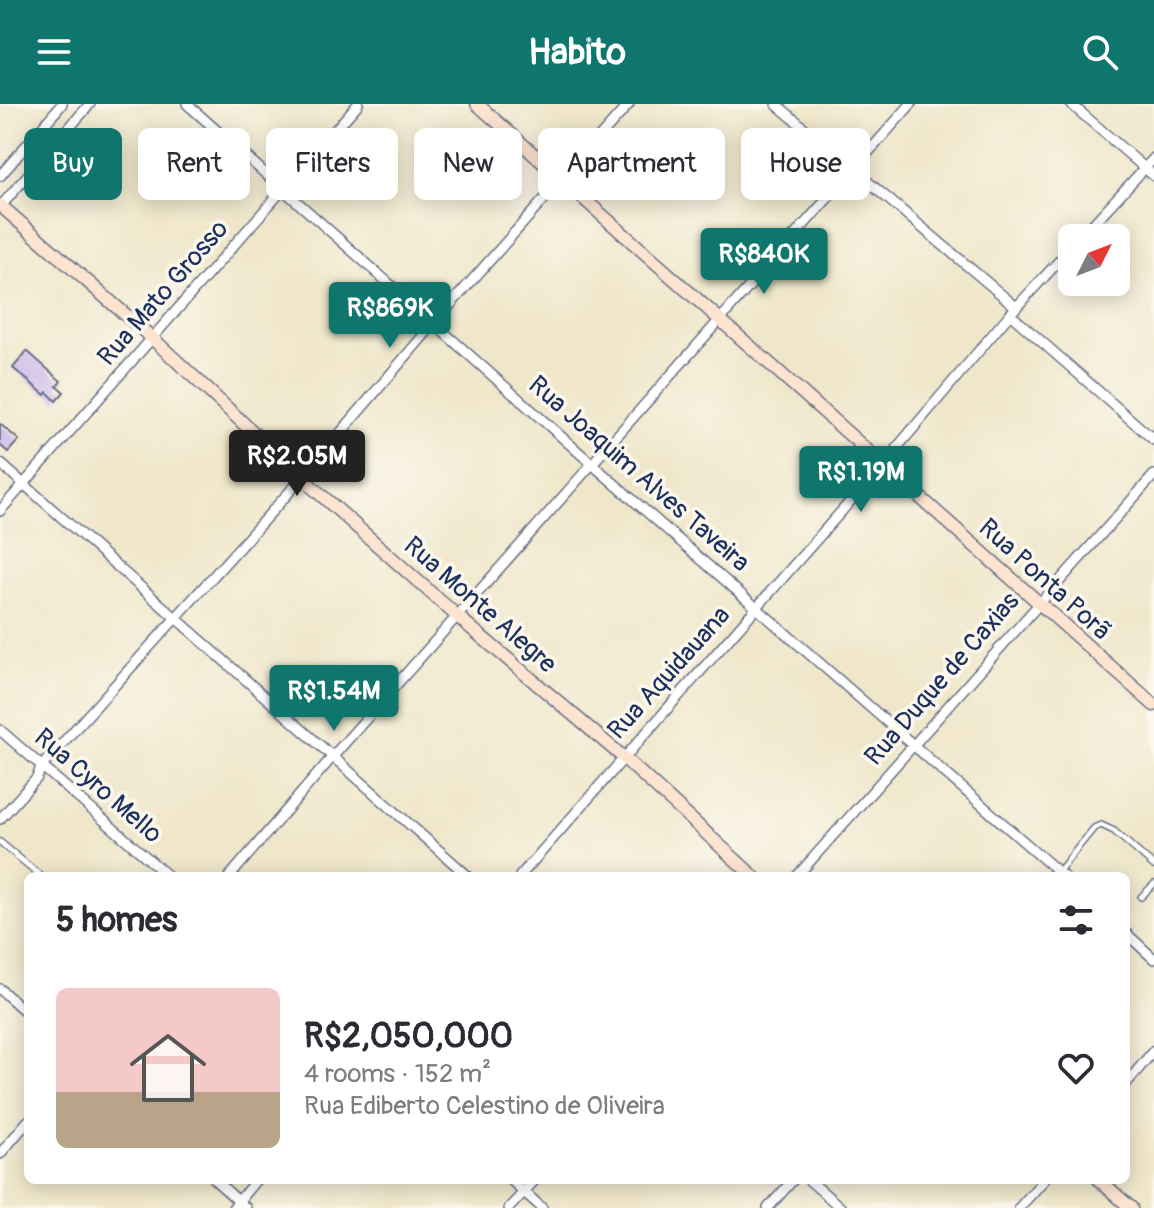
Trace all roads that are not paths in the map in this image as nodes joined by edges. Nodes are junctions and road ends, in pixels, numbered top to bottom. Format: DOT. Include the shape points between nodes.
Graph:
graph roads {
  1 [pos="62,104"];
  2 [pos="90,104"];
  3 [pos="187,104"];
  4 [pos="358,104"];
  5 [pos="477,104"];
  6 [pos="629,104"];
  7 [pos="776,104"];
  8 [pos="911,104"];
  9 [pos="1071,104"];
  10 [pos="337,128"];
  11 [pos="608,128"];
  12 [pos="804,128"];
  13 [pos="870,150"];
  14 [pos="1154,158"];
  15 [pos="538,159"];
  16 [pos="1145,169"];
  17 [pos="266,172"];
  18 [pos="0,176"];
  19 [pos="1154,176"];
  20 [pos="870,186"];
  21 [pos="273,200"];
  22 [pos="298,200"];
  23 [pos="544,200"];
  24 [pos="585,200"];
  25 [pos="826,200"];
  26 [pos="0,206"];
  27 [pos="1093,224"];
  28 [pos="1058,262"];
  29 [pos="1013,311"];
  30 [pos="722,320"];
  31 [pos="435,322"];
  32 [pos="152,338"];
  33 [pos="1154,440"];
  34 [pos="0,463"];
  35 [pos="884,463"];
  36 [pos="592,464"];
  37 [pos="1154,475"];
  38 [pos="302,478"];
  39 [pos="24,484"];
  40 [pos="0,511"];
  41 [pos="1037,604"];
  42 [pos="758,607"];
  43 [pos="457,616"];
  44 [pos="175,618"];
  45 [pos="1154,705"];
  46 [pos="0,730"];
  47 [pos="915,745"];
  48 [pos="334,755"];
  49 [pos="623,757"];
  50 [pos="41,767"];
  51 [pos="0,819"];
  52 [pos="0,842"];
  53 [pos="1154,866"];
  54 [pos="36,872"];
  55 [pos="163,872"];
  56 [pos="233,872"];
  57 [pos="464,872"];
  58 [pos="523,872"];
  59 [pos="749,872"];
  60 [pos="801,872"];
  61 [pos="1058,872"];
  62 [pos="1061,872"];
  63 [pos="1154,884"];
  64 [pos="1141,897"];
  65 [pos="1130,937"];
  66 [pos="1154,959"];
  67 [pos="0,989"];
  68 [pos="24,1010"];
  69 [pos="1154,1050"];
  70 [pos="1130,1079"];
  71 [pos="24,1126"];
  72 [pos="0,1154"];
  73 [pos="219,1184"];
  74 [pos="253,1184"];
  75 [pos="515,1184"];
  76 [pos="531,1184"];
  77 [pos="789,1184"];
  78 [pos="814,1184"];
  79 [pos="1040,1184"];
  80 [pos="1104,1184"];
  81 [pos="524,1192"];
  82 [pos="239,1206"];
  83 [pos="509,1208"];
  84 [pos="542,1208"];
  85 [pos="768,1208"];
  86 [pos="841,1208"];
  87 [pos="1019,1208"];
  88 [pos="1131,1208"];
  1 -- 18 [label="street"];
  2 -- 26 [label="street"];
  3 -- 17 [label="street, Rua Joaquim Alves Taveira"];
  4 -- 10 [label="street, Rua Mato Grosso"];
  5 -- 15 [label="street, Rua Ponta Porã"];
  6 -- 11 [label="street"];
  7 -- 12 [label="street"];
  8 -- 13 [label="street"];
  9 -- 16 [label="street"];
  14 -- 16 [label="street"];
  16 -- 19 [label="street"];
  16 -- 27 [label="street"];
  20 -- 29 [label="street"];
  21 -- 32 [label="street, Rua Mato Grosso"];
  22 -- 31 [label="street, Rua Joaquim Alves Taveira"];
  23 -- 31 [label="street"];
  24 -- 30 [label="street, Rua Ponta Porã"];
  25 -- 30 [label="street"];
  26 -- 32 [label="street, Rua Monte Alegre"];
  28 -- 29 [label="street, Rua Aquidauana"];
  29 -- 33 [label="street"];
  29 -- 35 [label="street, Rua Aquidauana"];
  30 -- 35 [label="street, Rua Ponta Porã"];
  30 -- 36 [label="street"];
  31 -- 36 [label="street, Rua Joaquim Alves Taveira"];
  31 -- 38 [label="street"];
  32 -- 38 [label="street, Rua Monte Alegre"];
  32 -- 39 [label="street, Rua Mato Grosso"];
  34 -- 39 [label="street"];
  35 -- 41 [label="street, Rua Ponta Porã"];
  35 -- 42 [label="street, Rua Aquidauana"];
  36 -- 42 [label="street, Rua Joaquim Alves Taveira"];
  36 -- 43 [label="street"];
  37 -- 41 [label="street, Rua Duque de Caxias"];
  38 -- 43 [label="street, Rua Monte Alegre"];
  38 -- 44 [label="street"];
  39 -- 40 [label="street, Rua Mato Grosso"];
  39 -- 44 [label="street"];
  41 -- 45 [label="street, Rua Ponta Porã"];
  41 -- 47 [label="street, Rua Duque de Caxias"];
  42 -- 47 [label="street, Rua Joaquim Alves Taveira"];
  42 -- 49 [label="street, Rua Aquidauana"];
  43 -- 48 [label="street"];
  43 -- 49 [label="street, Rua Monte Alegre"];
  44 -- 48 [label="street"];
  44 -- 50 [label="street"];
  46 -- 50 [label="street, Rua Cyro Mello"];
  47 -- 60 [label="street, Rua Duque de Caxias"];
  47 -- 61 [label="street, Rua Joaquim Alves Taveira"];
  48 -- 56 [label="street"];
  48 -- 57 [label="street"];
  49 -- 58 [label="street, Rua Aquidauana"];
  49 -- 59 [label="street, Rua Monte Alegre"];
  50 -- 51 [label="street"];
  50 -- 55 [label="street, Rua Cyro Mello"];
  52 -- 54 [label="lane"];
  53 -- 62 [label="lane" via="1101,825"];
  63 -- 64 [label="lane"];
  65 -- 66 [label="street"];
  67 -- 68 [label="street"];
  69 -- 70 [label="street"];
  71 -- 72 [label="street"];
  73 -- 82 [label="street"];
  74 -- 82 [label="street"];
  75 -- 81 [label="street"];
  76 -- 81 [label="street"];
  77 -- 85 [label="street"];
  78 -- 86 [label="street"];
  79 -- 87 [label="street"];
  80 -- 88 [label="street"];
  81 -- 83 [label="street"];
  81 -- 84 [label="street"];
}
